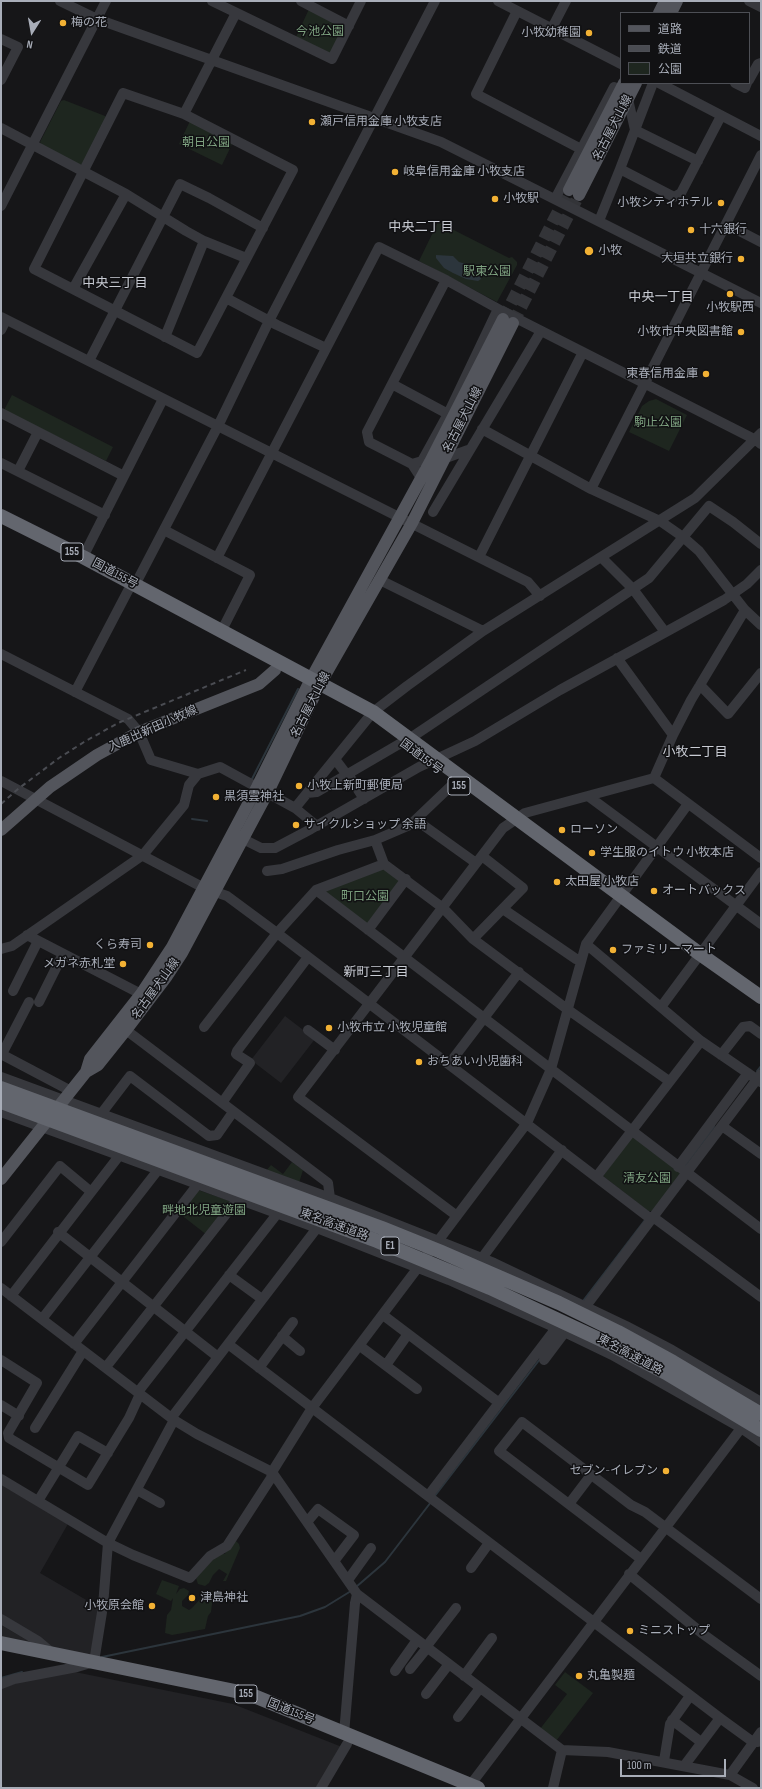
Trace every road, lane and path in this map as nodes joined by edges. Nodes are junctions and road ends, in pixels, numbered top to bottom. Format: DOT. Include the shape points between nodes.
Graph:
graph roads {
  1 [pos="60,1"];
  2 [pos="106,1"];
  3 [pos="212,1"];
  4 [pos="301,1"];
  5 [pos="361,1"];
  6 [pos="435,1"];
  7 [pos="498,1"];
  8 [pos="566,1"];
  9 [pos="665,1"];
  10 [pos="677,1"];
  11 [pos="748,1"];
  12 [pos="761,7"];
  13 [pos="517,11"];
  14 [pos="660,12"];
  15 [pos="672,12"];
  16 [pos="236,13"];
  17 [pos="97,19"];
  18 [pos="349,26"];
  19 [pos="552,28"];
  20 [pos="1,39"];
  21 [pos="212,60"];
  22 [pos="620,63"];
  23 [pos="761,64"];
  24 [pos="750,78"];
  25 [pos="1,80"];
  26 [pos="636,84"];
  27 [pos="653,84"];
  28 [pos="661,84"];
  29 [pos="737,84"];
  30 [pos="747,84"];
  31 [pos="619,85"];
  32 [pos="628,99"];
  33 [pos="184,114"];
  34 [pos="721,116"];
  35 [pos="376,118"];
  36 [pos="1,128"];
  37 [pos="635,130"];
  38 [pos="761,136"];
  39 [pos="33,144"];
  40 [pos="581,149"];
  41 [pos="761,155"];
  42 [pos="698,161"];
  43 [pos="620,169"];
  44 [pos="84,172"];
  45 [pos="126,194"];
  46 [pos="555,199"];
  47 [pos="1,206"];
  48 [pos="164,217"];
  49 [pos="599,221"];
  50 [pos="726,224"];
  51 [pos="263,228"];
  52 [pos="760,239"];
  53 [pos="204,241"];
  54 [pos="246,258"];
  55 [pos="701,272"];
  56 [pos="446,280"];
  57 [pos="74,289"];
  58 [pos="226,298"];
  59 [pos="761,303"];
  60 [pos="115,311"];
  61 [pos="505,317"];
  62 [pos="3,319"];
  63 [pos="269,321"];
  64 [pos="1,330"];
  65 [pos="541,331"];
  66 [pos="165,337"];
  67 [pos="326,348"];
  68 [pos="583,352"];
  69 [pos="89,361"];
  70 [pos="645,382"];
  71 [pos="392,384"];
  72 [pos="163,399"];
  73 [pos="1,413"];
  74 [pos="448,414"];
  75 [pos="218,426"];
  76 [pos="482,429"];
  77 [pos="38,432"];
  78 [pos="759,439"];
  79 [pos="468,450"];
  80 [pos="271,452"];
  81 [pos="428,456"];
  82 [pos="530,456"];
  83 [pos="443,459"];
  84 [pos="1,463"];
  85 [pos="412,464"];
  86 [pos="18,471"];
  87 [pos="124,476"];
  88 [pos="421,478"];
  89 [pos="591,489"];
  90 [pos="695,498"];
  91 [pos="709,506"];
  92 [pos="433,512"];
  93 [pos="104,515"];
  94 [pos="1,516"];
  95 [pos="399,516"];
  96 [pos="660,521"];
  97 [pos="412,523"];
  98 [pos="164,530"];
  99 [pos="683,537"];
  100 [pos="761,544"];
  101 [pos="83,557"];
  102 [pos="479,557"];
  103 [pos="217,558"];
  104 [pos="602,558"];
  105 [pos="761,570"];
  106 [pos="380,580"];
  107 [pos="137,586"];
  108 [pos="633,589"];
  109 [pos="734,594"];
  110 [pos="540,596"];
  111 [pos="745,610"];
  112 [pos="761,625"];
  113 [pos="483,631"];
  114 [pos="221,632"];
  115 [pos="665,632"];
  116 [pos="1,654"];
  117 [pos="617,658"];
  118 [pos="275,670"];
  119 [pos="761,673"];
  120 [pos="700,685"];
  121 [pos="314,686"];
  122 [pos="75,692"];
  123 [pos="371,715"];
  124 [pos="139,732"];
  125 [pos="673,735"];
  126 [pos="405,741"];
  127 [pos="335,759"];
  128 [pos="433,762"];
  129 [pos="198,774"];
  130 [pos="347,774"];
  131 [pos="654,778"];
  132 [pos="1,781"];
  133 [pos="454,783"];
  134 [pos="262,789"];
  135 [pos="307,793"];
  136 [pos="588,796"];
  137 [pos="37,798"];
  138 [pos="364,800"];
  139 [pos="688,804"];
  140 [pos="295,808"];
  141 [pos="416,820"];
  142 [pos="512,821"];
  143 [pos="317,826"];
  144 [pos="1,830"];
  145 [pos="243,839"];
  146 [pos="376,840"];
  147 [pos="656,847"];
  148 [pos="143,855"];
  149 [pos="761,858"];
  150 [pos="479,860"];
  151 [pos="384,864"];
  152 [pos="267,871"];
  153 [pos="761,872"];
  154 [pos="406,879"];
  155 [pos="209,890"];
  156 [pos="316,890"];
  157 [pos="618,898"];
  158 [pos="736,906"];
  159 [pos="443,908"];
  160 [pos="503,909"];
  161 [pos="761,924"];
  162 [pos="368,930"];
  163 [pos="276,932"];
  164 [pos="27,935"];
  165 [pos="473,939"];
  166 [pos="38,941"];
  167 [pos="586,944"];
  168 [pos="1,950"];
  169 [pos="63,954"];
  170 [pos="308,956"];
  171 [pos="698,957"];
  172 [pos="405,959"];
  173 [pos="581,960"];
  174 [pos="518,972"];
  175 [pos="13,991"];
  176 [pos="141,994"];
  177 [pos="761,997"];
  178 [pos="370,1004"];
  179 [pos="761,1006"];
  180 [pos="661,1007"];
  181 [pos="567,1009"];
  182 [pos="484,1018"];
  183 [pos="204,1027"];
  184 [pos="126,1030"];
  185 [pos="308,1030"];
  186 [pos="761,1034"];
  187 [pos="701,1040"];
  188 [pos="335,1050"];
  189 [pos="2,1054"];
  190 [pos="721,1055"];
  191 [pos="449,1064"];
  192 [pos="551,1069"];
  193 [pos="86,1072"];
  194 [pos="1,1077"];
  195 [pos="757,1077"];
  196 [pos="669,1081"];
  197 [pos="1,1088"];
  198 [pos="67,1096"];
  199 [pos="1,1102"];
  200 [pos="222,1103"];
  201 [pos="1,1112"];
  202 [pos="233,1112"];
  203 [pos="101,1114"];
  204 [pos="527,1123"];
  205 [pos="722,1126"];
  206 [pos="42,1128"];
  207 [pos="631,1131"];
  208 [pos="562,1150"];
  209 [pos="761,1154"];
  210 [pos="119,1156"];
  211 [pos="678,1167"];
  212 [pos="158,1170"];
  213 [pos="687,1173"];
  214 [pos="597,1176"];
  215 [pos="1,1179"];
  216 [pos="198,1184"];
  217 [pos="90,1191"];
  218 [pos="330,1198"];
  219 [pos="238,1199"];
  220 [pos="278,1214"];
  221 [pos="457,1216"];
  222 [pos="652,1218"];
  223 [pos="317,1228"];
  224 [pos="761,1229"];
  225 [pos="58,1232"];
  226 [pos="438,1240"];
  227 [pos="1,1242"];
  228 [pos="90,1257"];
  229 [pos="482,1258"];
  230 [pos="494,1263"];
  231 [pos="418,1268"];
  232 [pos="230,1275"];
  233 [pos="123,1282"];
  234 [pos="1,1288"];
  235 [pos="481,1294"];
  236 [pos="11,1296"];
  237 [pos="761,1297"];
  238 [pos="262,1299"];
  239 [pos="586,1306"];
  240 [pos="154,1307"];
  241 [pos="384,1315"];
  242 [pos="42,1319"];
  243 [pos="292,1322"];
  244 [pos="626,1326"];
  245 [pos="561,1330"];
  246 [pos="186,1332"];
  247 [pos="408,1334"];
  248 [pos="282,1336"];
  249 [pos="74,1344"];
  250 [pos="228,1344"];
  251 [pos="360,1346"];
  252 [pos="672,1350"];
  253 [pos="83,1351"];
  254 [pos="300,1351"];
  255 [pos="612,1355"];
  256 [pos="218,1357"];
  257 [pos="1,1360"];
  258 [pos="544,1360"];
  259 [pos="386,1364"];
  260 [pos="106,1367"];
  261 [pos="259,1368"];
  262 [pos="654,1378"];
  263 [pos="417,1389"];
  264 [pos="139,1393"];
  265 [pos="498,1402"];
  266 [pos="761,1402"];
  267 [pos="1,1405"];
  268 [pos="312,1408"];
  269 [pos="761,1414"];
  270 [pos="19,1416"];
  271 [pos="173,1419"];
  272 [pos="35,1428"];
  273 [pos="741,1428"];
  274 [pos="761,1430"];
  275 [pos="761,1442"];
  276 [pos="108,1453"];
  277 [pos="59,1468"];
  278 [pos="272,1472"];
  279 [pos="591,1475"];
  280 [pos="1,1479"];
  281 [pos="137,1490"];
  282 [pos="431,1499"];
  283 [pos="38,1501"];
  284 [pos="160,1503"];
  285 [pos="569,1504"];
  286 [pos="307,1522"];
  287 [pos="665,1528"];
  288 [pos="108,1543"];
  289 [pos="489,1543"];
  290 [pos="371,1548"];
  291 [pos="640,1559"];
  292 [pos="334,1560"];
  293 [pos="475,1567"];
  294 [pos="629,1574"];
  295 [pos="353,1587"];
  296 [pos="761,1599"];
  297 [pos="456,1608"];
  298 [pos="1,1619"];
  299 [pos="593,1622"];
  300 [pos="492,1638"];
  301 [pos="417,1640"];
  302 [pos="1,1643"];
  303 [pos="427,1647"];
  304 [pos="1,1651"];
  305 [pos="53,1653"];
  306 [pos="94,1662"];
  307 [pos="449,1664"];
  308 [pos="77,1667"];
  309 [pos="410,1669"];
  310 [pos="394,1671"];
  311 [pos="464,1676"];
  312 [pos="761,1676"];
  313 [pos="1,1684"];
  314 [pos="480,1688"];
  315 [pos="426,1694"];
  316 [pos="690,1696"];
  317 [pos="458,1717"];
  318 [pos="520,1718"];
  319 [pos="720,1718"];
  320 [pos="672,1720"];
  321 [pos="761,1732"];
  322 [pos="346,1739"];
  323 [pos="701,1742"];
  324 [pos="757,1742"];
  325 [pos="562,1750"];
  326 [pos="664,1761"];
  327 [pos="684,1766"];
  328 [pos="730,1774"];
  329 [pos="468,1787"];
  330 [pos="321,1788"];
  331 [pos="553,1788"];
  332 [pos="753,1788"];
  1 -- 17 [label="street"];
  2 -- 17 [label="street"];
  3 -- 16 [label="street"];
  4 -- 18 [label="street"];
  5 -- 18 [label="street"];
  6 -- 35 [label="street"];
  7 -- 13 [label="street"];
  8 -- 19 [label="street"];
  9 -- 14 [label="main road"];
  10 -- 15 [label="main road"];
  11 -- 12 [label="street"];
  13 -- 19 [label="street"];
  13 -- 40 [label="street" via="476,94"];
  16 -- 18 [label="street" via="332,59"];
  16 -- 21 [label="street"];
  17 -- 21 [label="street"];
  17 -- 39 [label="street"];
  19 -- 22 [label="street"];
  20 -- 25 [label="street" via="18,47"];
  21 -- 33 [label="street"];
  21 -- 35 [label="street"];
  23 -- 24 [label="street" via="758,64"];
  26 -- 32 [label="main road, 名古屋犬山線"];
  27 -- 37 [label="street"];
  28 -- 34 [label="street"];
  29 -- 30 [label="street" via="745,88"];
  31 -- 32 [label="main road, 名古屋犬山線" via="574,192"];
  31 -- 40 [label="street"];
  32 -- 37 [label="street"];
  33 -- 44 [label="street" via="123,93"];
  33 -- 51 [label="street" via="293,170"];
  34 -- 38 [label="street"];
  34 -- 42 [label="street"];
  35 -- 46 [label="street" via="441,142"];
  35 -- 63 [label="street"];
  36 -- 39 [label="street"];
  37 -- 42 [label="street"];
  37 -- 43 [label="street"];
  39 -- 44 [label="street"];
  39 -- 47 [label="street"];
  40 -- 46 [label="street"];
  41 -- 50 [label="street"];
  42 -- 43 [label="street" via="681,194 674,197"];
  43 -- 49 [label="street"];
  44 -- 45 [label="street"];
  44 -- 57 [label="street" via="34,269"];
  45 -- 48 [label="street"];
  45 -- 57 [label="street"];
  46 -- 49 [label="street"];
  48 -- 51 [label="street" via="180,184"];
  48 -- 53 [label="street"];
  48 -- 60 [label="street"];
  49 -- 55 [label="street"];
  50 -- 52 [label="street"];
  50 -- 55 [label="street"];
  51 -- 54 [label="street"];
  53 -- 54 [label="street"];
  53 -- 66 [label="street"];
  54 -- 58 [label="street"];
  55 -- 59 [label="street"];
  55 -- 70 [label="street"];
  56 -- 61 [label="street"];
  56 -- 67 [label="street" via="379,247"];
  56 -- 71 [label="street"];
  57 -- 60 [label="street"];
  58 -- 63 [label="street"];
  58 -- 66 [label="street" via="197,353"];
  60 -- 66 [label="street"];
  60 -- 69 [label="street"];
  61 -- 65 [label="street"];
  61 -- 74 [label="street"];
  61 -- 81 [label="main road, 名古屋犬山線"];
  61 -- 83 [label="main road, 名古屋犬山線"];
  62 -- 64 [label="street"];
  62 -- 69 [label="street"];
  63 -- 67 [label="street"];
  63 -- 75 [label="street"];
  65 -- 68 [label="street"];
  65 -- 76 [label="street"];
  67 -- 80 [label="street"];
  68 -- 70 [label="street"];
  68 -- 82 [label="street"];
  69 -- 72 [label="street"];
  70 -- 78 [label="street"];
  70 -- 89 [label="street"];
  71 -- 74 [label="street"];
  71 -- 85 [label="street" via="367,432 369,442"];
  72 -- 75 [label="street"];
  72 -- 87 [label="street"];
  73 -- 77 [label="street"];
  74 -- 81 [label="street"];
  75 -- 80 [label="street"];
  75 -- 98 [label="street"];
  76 -- 79 [label="street"];
  76 -- 82 [label="street"];
  77 -- 86 [label="street"];
  77 -- 87 [label="street"];
  78 -- 90 [label="street"];
  79 -- 83 [label="street"];
  79 -- 92 [label="street"];
  80 -- 95 [label="street"];
  80 -- 103 [label="street"];
  81 -- 85 [label="street"];
  81 -- 88 [label="main road, 名古屋犬山線"];
  82 -- 89 [label="street"];
  82 -- 102 [label="street"];
  83 -- 97 [label="main road, 名古屋犬山線"];
  84 -- 86 [label="street"];
  85 -- 88 [label="street"];
  86 -- 93 [label="street"];
  87 -- 93 [label="street"];
  88 -- 95 [label="main road, 名古屋犬山線"];
  89 -- 96 [label="street"];
  90 -- 91 [label="street"];
  90 -- 96 [label="street"];
  91 -- 99 [label="street"];
  91 -- 100 [label="street"];
  93 -- 101 [label="street"];
  94 -- 101 [label="highway, 国道155号 / 155"];
  95 -- 97 [label="street"];
  95 -- 121 [label="main road, 名古屋犬山線"];
  96 -- 99 [label="street"];
  96 -- 104 [label="street"];
  97 -- 102 [label="street"];
  97 -- 106 [label="main road, 名古屋犬山線"];
  98 -- 103 [label="street"];
  98 -- 107 [label="street"];
  99 -- 108 [label="street" via="649,578"];
  99 -- 109 [label="street" via="699,551"];
  101 -- 107 [label="highway, 国道155号 / 155"];
  102 -- 110 [label="street" via="528,582"];
  103 -- 114 [label="street" via="250,575"];
  104 -- 108 [label="street"];
  104 -- 110 [label="street"];
  105 -- 109 [label="street"];
  106 -- 113 [label="street"];
  106 -- 121 [label="main road, 名古屋犬山線"];
  107 -- 114 [label="highway, 国道155号 / 155"];
  107 -- 118 [label="highway, 国道155号 / 155" via="154,600"];
  107 -- 122 [label="street"];
  108 -- 115 [label="street"];
  108 -- 126 [label="street"];
  109 -- 111 [label="street"];
  109 -- 115 [label="street"];
  110 -- 113 [label="street"];
  111 -- 112 [label="street"];
  111 -- 120 [label="street"];
  113 -- 123 [label="street" via="406,686"];
  114 -- 121 [label="highway, 国道155号 / 155"];
  115 -- 117 [label="street"];
  116 -- 122 [label="street"];
  117 -- 125 [label="street"];
  117 -- 128 [label="street" via="475,741"];
  118 -- 121 [label="highway, 国道155号 / 155"];
  118 -- 124 [label="main road, 入鹿出新田小牧線" via="259,684"];
  119 -- 120 [label="street" via="728,714"];
  120 -- 125 [label="street"];
  121 -- 123 [label="highway, 国道155号 / 155"];
  121 -- 134 [label="main road, 名古屋犬山線"];
  122 -- 124 [label="street" via="128,719"];
  123 -- 126 [label="highway, 国道155号 / 155"];
  123 -- 127 [label="street"];
  124 -- 129 [label="street" via="151,760"];
  124 -- 137 [label="main road, 入鹿出新田小牧線" via="97,755 50,786"];
  125 -- 131 [label="street"];
  126 -- 128 [label="highway, 国道155号 / 155"];
  126 -- 130 [label="street"];
  127 -- 130 [label="street"];
  127 -- 135 [label="street"];
  128 -- 133 [label="highway, 国道155号 / 155"];
  128 -- 138 [label="street"];
  128 -- 142 [label="highway, 国道155号 / 155"];
  129 -- 134 [label="street" via="220,767"];
  129 -- 148 [label="street" via="190,785 184,805"];
  130 -- 135 [label="street" via="317,792"];
  130 -- 138 [label="street"];
  131 -- 136 [label="street"];
  131 -- 139 [label="street"];
  132 -- 137 [label="street"];
  133 -- 141 [label="street"];
  133 -- 142 [label="highway, 国道155号 / 155"];
  134 -- 140 [label="street"];
  134 -- 145 [label="main road, 名古屋犬山線"];
  134 -- 155 [label="main road, 名古屋犬山線"];
  135 -- 140 [label="street"];
  136 -- 142 [label="street" via="525,813"];
  136 -- 147 [label="street"];
  137 -- 144 [label="main road, 入鹿出新田小牧線"];
  137 -- 148 [label="street"];
  138 -- 143 [label="street"];
  139 -- 147 [label="street"];
  139 -- 149 [label="street"];
  140 -- 143 [label="street"];
  141 -- 146 [label="street"];
  141 -- 150 [label="street"];
  142 -- 150 [label="street" via="503,828"];
  142 -- 157 [label="highway, 国道155号 / 155"];
  143 -- 145 [label="street" via="275,848 262,848"];
  145 -- 155 [label="main road, 名古屋犬山線"];
  146 -- 151 [label="street"];
  146 -- 152 [label="street" via="282,869"];
  147 -- 157 [label="street"];
  147 -- 158 [label="street"];
  148 -- 155 [label="street"];
  148 -- 164 [label="street"];
  150 -- 159 [label="street"];
  150 -- 160 [label="street" via="523,888"];
  151 -- 154 [label="street"];
  151 -- 156 [label="street"];
  153 -- 158 [label="street"];
  154 -- 159 [label="street"];
  154 -- 162 [label="street"];
  155 -- 163 [label="street" via="227,896"];
  155 -- 176 [label="main road, 名古屋犬山線"];
  155 -- 184 [label="main road, 名古屋犬山線" via="182,953"];
  156 -- 162 [label="street"];
  156 -- 163 [label="street"];
  157 -- 167 [label="street"];
  157 -- 171 [label="highway, 国道155号 / 155"];
  158 -- 161 [label="street"];
  158 -- 171 [label="street"];
  159 -- 165 [label="street"];
  159 -- 172 [label="street"];
  160 -- 165 [label="street"];
  160 -- 173 [label="street"];
  162 -- 172 [label="street"];
  163 -- 170 [label="street"];
  163 -- 183 [label="street"];
  164 -- 166 [label="street"];
  164 -- 168 [label="street" via="12,946"];
  165 -- 174 [label="street"];
  166 -- 169 [label="street"];
  166 -- 175 [label="street"];
  167 -- 173 [label="street"];
  167 -- 180 [label="street"];
  169 -- 176 [label="street"];
  169 -- 189 [label="street"];
  170 -- 178 [label="street"];
  170 -- 200 [label="street" via="237,1051 236,1054 250,1063"];
  171 -- 177 [label="highway, 国道155号 / 155"];
  171 -- 179 [label="highway, 国道155号 / 155"];
  171 -- 180 [label="street"];
  172 -- 178 [label="street"];
  172 -- 182 [label="street"];
  173 -- 181 [label="street"];
  174 -- 181 [label="street"];
  174 -- 182 [label="street"];
  176 -- 193 [label="main road, 名古屋犬山線" via="90,1059"];
  178 -- 188 [label="street"];
  178 -- 191 [label="street"];
  180 -- 187 [label="street"];
  181 -- 192 [label="street"];
  181 -- 196 [label="street"];
  182 -- 191 [label="street"];
  182 -- 192 [label="street"];
  184 -- 193 [label="main road, 名古屋犬山線" via="98,1065"];
  184 -- 200 [label="street"];
  185 -- 188 [label="street"];
  186 -- 190 [label="street" via="750,1026 743,1027"];
  187 -- 190 [label="street"];
  187 -- 196 [label="street"];
  188 -- 221 [label="street" via="298,1097"];
  189 -- 198 [label="street"];
  190 -- 195 [label="street"];
  191 -- 204 [label="street"];
  192 -- 204 [label="street"];
  192 -- 207 [label="street"];
  193 -- 198 [label="main road, 名古屋犬山線"];
  194 -- 198 [label="street"];
  195 -- 205 [label="street"];
  195 -- 211 [label="street"];
  196 -- 207 [label="street"];
  197 -- 269 [label="highway, 東名高速道路 / E1, bridge" via="439,1251 618,1332"];
  198 -- 203 [label="street"];
  198 -- 206 [label="main road, 名古屋犬山線"];
  199 -- 274 [label="highway, 東名高速道路 / E1, bridge" via="377,1241 469,1279 612,1345 666,1373"];
  200 -- 202 [label="street"];
  201 -- 206 [label="street"];
  202 -- 203 [label="street" via="217,1135 209,1136 130,1076"];
  202 -- 218 [label="street" via="328,1183"];
  203 -- 218 [label="street"];
  204 -- 208 [label="street"];
  204 -- 221 [label="street"];
  205 -- 209 [label="street"];
  205 -- 213 [label="street"];
  206 -- 210 [label="street"];
  206 -- 215 [label="main road, 名古屋犬山線"];
  207 -- 211 [label="street"];
  207 -- 214 [label="street"];
  208 -- 214 [label="street"];
  208 -- 229 [label="street"];
  210 -- 212 [label="street"];
  210 -- 217 [label="street"];
  211 -- 213 [label="street"];
  212 -- 216 [label="street"];
  212 -- 228 [label="street"];
  213 -- 222 [label="street"];
  213 -- 224 [label="street"];
  214 -- 222 [label="street"];
  216 -- 219 [label="street"];
  216 -- 233 [label="street"];
  217 -- 225 [label="street"];
  217 -- 227 [label="street" via="60,1166"];
  218 -- 223 [label="street"];
  218 -- 226 [label="street"];
  219 -- 220 [label="street"];
  219 -- 240 [label="street"];
  220 -- 223 [label="street"];
  220 -- 232 [label="street"];
  221 -- 226 [label="street"];
  222 -- 237 [label="street"];
  222 -- 239 [label="street"];
  223 -- 231 [label="street"];
  223 -- 238 [label="street"];
  225 -- 228 [label="street"];
  225 -- 236 [label="street"];
  226 -- 229 [label="street"];
  226 -- 231 [label="street"];
  228 -- 233 [label="street"];
  228 -- 242 [label="street"];
  229 -- 230 [label="street"];
  230 -- 235 [label="street"];
  230 -- 239 [label="street"];
  231 -- 235 [label="street"];
  231 -- 241 [label="street"];
  232 -- 238 [label="street"];
  232 -- 246 [label="street"];
  233 -- 240 [label="street"];
  233 -- 249 [label="street"];
  234 -- 236 [label="street"];
  235 -- 245 [label="street"];
  236 -- 242 [label="street"];
  238 -- 250 [label="street"];
  239 -- 244 [label="street"];
  240 -- 246 [label="street"];
  240 -- 260 [label="street"];
  241 -- 247 [label="street"];
  241 -- 251 [label="street"];
  242 -- 249 [label="street"];
  243 -- 248 [label="street"];
  244 -- 252 [label="street"];
  244 -- 255 [label="street"];
  245 -- 255 [label="street"];
  245 -- 258 [label="street"];
  245 -- 265 [label="street"];
  246 -- 256 [label="street"];
  246 -- 264 [label="street"];
  247 -- 259 [label="street"];
  247 -- 265 [label="street"];
  248 -- 254 [label="street"];
  248 -- 261 [label="street"];
  249 -- 253 [label="street"];
  250 -- 256 [label="street"];
  250 -- 261 [label="street"];
  251 -- 259 [label="street"];
  251 -- 268 [label="street"];
  252 -- 262 [label="street"];
  252 -- 266 [label="street"];
  253 -- 260 [label="street"];
  253 -- 272 [label="street"];
  255 -- 262 [label="street"];
  256 -- 271 [label="street"];
  257 -- 270 [label="street" via="37,1382"];
  259 -- 263 [label="street"];
  260 -- 264 [label="street"];
  261 -- 268 [label="street"];
  262 -- 273 [label="street"];
  264 -- 271 [label="street"];
  264 -- 276 [label="street" via="129,1418"];
  265 -- 282 [label="street"];
  266 -- 273 [label="street"];
  267 -- 270 [label="street"];
  268 -- 278 [label="street"];
  268 -- 282 [label="street"];
  270 -- 277 [label="street" via="8,1433 9,1438"];
  271 -- 278 [label="street"];
  271 -- 281 [label="street"];
  273 -- 275 [label="street"];
  273 -- 287 [label="street"];
  276 -- 277 [label="street" via="88,1485"];
  276 -- 277 [label="street" via="78,1436"];
  277 -- 283 [label="street"];
  278 -- 286 [label="street"];
  278 -- 288 [label="street" via="271,1478 227,1546 210,1556 190,1578"];
  279 -- 285 [label="street"];
  279 -- 285 [label="street" via="522,1422 499,1451"];
  279 -- 287 [label="street"];
  280 -- 283 [label="street"];
  281 -- 284 [label="street"];
  281 -- 288 [label="street"];
  282 -- 289 [label="street"];
  283 -- 288 [label="street"];
  285 -- 291 [label="street"];
  286 -- 292 [label="street"];
  286 -- 292 [label="street" via="318,1508 354,1535"];
  287 -- 291 [label="street"];
  287 -- 296 [label="street"];
  288 -- 306 [label="street" via="103,1606"];
  289 -- 293 [label="street"];
  289 -- 299 [label="street"];
  290 -- 295 [label="street"];
  291 -- 294 [label="street"];
  292 -- 295 [label="street"];
  294 -- 299 [label="street"];
  294 -- 312 [label="street" via="703,1634"];
  295 -- 301 [label="street"];
  295 -- 322 [label="street" via="355,1603"];
  297 -- 303 [label="street"];
  298 -- 305 [label="street"];
  299 -- 316 [label="street"];
  299 -- 318 [label="street"];
  300 -- 311 [label="street"];
  301 -- 303 [label="street"];
  301 -- 310 [label="street"];
  302 -- 305 [label="highway, 国道155号 / 155"];
  303 -- 307 [label="street"];
  303 -- 309 [label="street"];
  304 -- 308 [label="highway, 国道155号 / 155"];
  305 -- 306 [label="highway, 国道155号 / 155"];
  306 -- 308 [label="street"];
  306 -- 322 [label="highway, 国道155号 / 155" via="254,1696"];
  307 -- 311 [label="street"];
  307 -- 315 [label="street"];
  308 -- 313 [label="street" via="36,1674"];
  308 -- 322 [label="highway, 国道155号 / 155" via="234,1699"];
  311 -- 314 [label="street"];
  314 -- 317 [label="street" via="469,1709"];
  314 -- 318 [label="street"];
  316 -- 319 [label="street"];
  316 -- 320 [label="street"];
  318 -- 325 [label="street"];
  318 -- 329 [label="street"];
  319 -- 323 [label="street"];
  319 -- 324 [label="street"];
  320 -- 323 [label="street"];
  320 -- 326 [label="street"];
  321 -- 324 [label="street"];
  322 -- 329 [label="highway, 国道155号 / 155"];
  322 -- 330 [label="street"];
  323 -- 327 [label="street"];
  324 -- 328 [label="street"];
  325 -- 326 [label="street" via="608,1752"];
  325 -- 331 [label="street"];
  326 -- 327 [label="street"];
  327 -- 328 [label="street"];
  328 -- 332 [label="street"];
}
